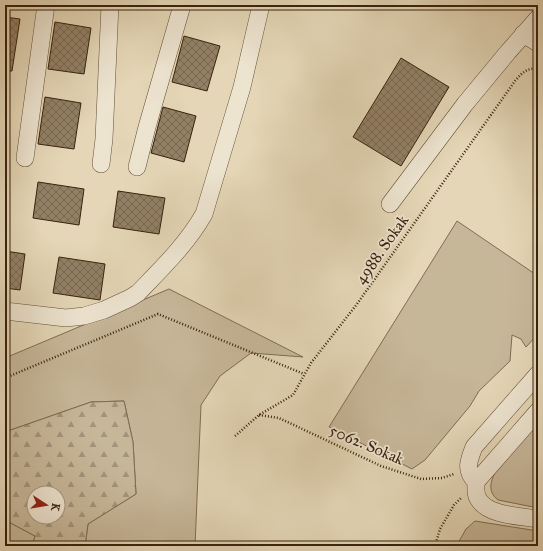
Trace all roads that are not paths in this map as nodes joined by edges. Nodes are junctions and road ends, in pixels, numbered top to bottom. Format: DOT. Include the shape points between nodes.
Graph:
graph roads {
  1 [pos="46,5"];
  2 [pos="110,5"];
  3 [pos="261,5"];
  4 [pos="181,9"];
  5 [pos="538,18"];
  6 [pos="523,34"];
  7 [pos="538,43"];
  8 [pos="25,158"];
  9 [pos="101,164"];
  10 [pos="137,167"];
  11 [pos="390,204"];
  12 [pos="5,311"];
  13 [pos="538,374"];
  14 [pos="538,411"];
  15 [pos="472,476"];
  16 [pos="538,519"];
  1 -- 8 [label="street"];
  2 -- 9 [label="street"];
  3 -- 12 [label="street" via="242,87 204,214 179,249 138,293 104,310 66,318"];
  4 -- 10 [label="street"];
  5 -- 6 [label="street"];
  6 -- 7 [label="street"];
  6 -- 11 [label="street" via="465,104"];
  13 -- 15 [label="street" via="474,447 469,459"];
  14 -- 15 [label="street"];
  15 -- 16 [label="street" via="479,500 485,506 499,513"];
}
